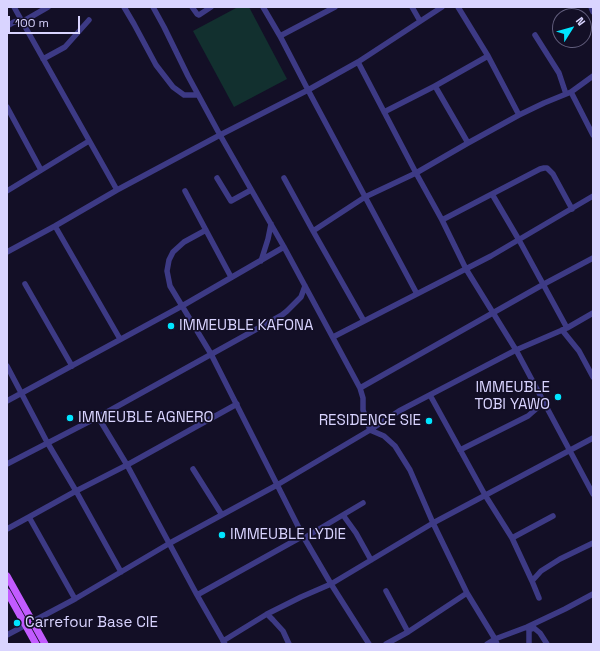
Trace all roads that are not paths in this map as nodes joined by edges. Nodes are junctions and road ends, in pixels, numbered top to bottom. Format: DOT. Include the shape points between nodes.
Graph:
graph roads {
  1 [pos="14,7"];
  2 [pos="48,7"];
  3 [pos="124,7"];
  4 [pos="153,7"];
  5 [pos="192,7"];
  6 [pos="211,7"];
  7 [pos="263,7"];
  8 [pos="335,7"];
  9 [pos="412,7"];
  10 [pos="442,7"];
  11 [pos="458,7"];
  12 [pos="591,7"];
  13 [pos="326,9"];
  14 [pos="593,12"];
  15 [pos="89,20"];
  16 [pos="420,21"];
  17 [pos="22,22"];
  18 [pos="7,26"];
  19 [pos="535,35"];
  20 [pos="280,36"];
  21 [pos="488,56"];
  22 [pos="43,59"];
  23 [pos="358,62"];
  24 [pos="593,76"];
  25 [pos="435,86"];
  26 [pos="308,90"];
  27 [pos="568,93"];
  28 [pos="198,95"];
  29 [pos="7,107"];
  30 [pos="384,112"];
  31 [pos="519,115"];
  32 [pos="220,135"];
  33 [pos="593,135"];
  34 [pos="89,141"];
  35 [pos="468,143"];
  36 [pos="41,170"];
  37 [pos="416,173"];
  38 [pos="217,178"];
  39 [pos="284,178"];
  40 [pos="117,190"];
  41 [pos="185,190"];
  42 [pos="251,190"];
  43 [pos="7,191"];
  44 [pos="492,194"];
  45 [pos="593,196"];
  46 [pos="366,198"];
  47 [pos="572,209"];
  48 [pos="442,220"];
  49 [pos="271,224"];
  50 [pos="55,226"];
  51 [pos="206,230"];
  52 [pos="312,231"];
  53 [pos="520,240"];
  54 [pos="284,247"];
  55 [pos="7,252"];
  56 [pos="593,258"];
  57 [pos="261,261"];
  58 [pos="466,269"];
  59 [pos="232,277"];
  60 [pos="25,284"];
  61 [pos="544,284"];
  62 [pos="305,286"];
  63 [pos="417,294"];
  64 [pos="182,306"];
  65 [pos="493,313"];
  66 [pos="593,313"];
  67 [pos="364,321"];
  68 [pos="565,329"];
  69 [pos="333,337"];
  70 [pos="120,339"];
  71 [pos="516,350"];
  72 [pos="211,354"];
  73 [pos="7,366"];
  74 [pos="72,366"];
  75 [pos="592,374"];
  76 [pos="360,388"];
  77 [pos="22,394"];
  78 [pos="430,395"];
  79 [pos="7,401"];
  80 [pos="544,402"];
  81 [pos="236,404"];
  82 [pos="98,417"];
  83 [pos="370,430"];
  84 [pos="593,438"];
  85 [pos="47,442"];
  86 [pos="460,450"];
  87 [pos="570,450"];
  88 [pos="7,464"];
  89 [pos="127,465"];
  90 [pos="193,469"];
  91 [pos="277,485"];
  92 [pos="76,491"];
  93 [pos="593,494"];
  94 [pos="485,495"];
  95 [pos="363,503"];
  96 [pos="222,515"];
  97 [pos="343,515"];
  98 [pos="553,516"];
  99 [pos="29,517"];
  100 [pos="433,523"];
  101 [pos="7,529"];
  102 [pos="303,537"];
  103 [pos="512,538"];
  104 [pos="170,543"];
  105 [pos="593,543"];
  106 [pos="371,560"];
  107 [pos="121,572"];
  108 [pos="7,576"];
  109 [pos="532,581"];
  110 [pos="331,584"];
  111 [pos="386,591"];
  112 [pos="7,592"];
  113 [pos="467,593"];
  114 [pos="593,594"];
  115 [pos="197,595"];
  116 [pos="539,598"];
  117 [pos="75,599"];
  118 [pos="267,614"];
  119 [pos="29,624"];
  120 [pos="528,628"];
  121 [pos="408,632"];
  122 [pos="7,635"];
  123 [pos="224,642"];
  124 [pos="496,642"];
  125 [pos="36,644"];
  126 [pos="45,644"];
  127 [pos="289,644"];
  128 [pos="369,644"];
  129 [pos="386,644"];
  130 [pos="487,644"];
  131 [pos="529,644"];
  132 [pos="547,644"];
  1 -- 17 [label="street"];
  2 -- 17 [label="street"];
  3 -- 28 [label="street" via="156,65 173,87 184,95"];
  4 -- 28 [label="street"];
  5 -- 6 [label="street" via="197,14"];
  7 -- 20 [label="street"];
  8 -- 13 [label="street"];
  9 -- 16 [label="street"];
  10 -- 16 [label="street"];
  11 -- 21 [label="street"];
  12 -- 14 [label="street"];
  13 -- 20 [label="street"];
  15 -- 22 [label="street" via="65,47"];
  16 -- 23 [label="street"];
  17 -- 18 [label="street" via="14,22"];
  17 -- 22 [label="street"];
  19 -- 27 [label="street" via="560,73"];
  20 -- 26 [label="street"];
  21 -- 25 [label="street"];
  21 -- 31 [label="street"];
  22 -- 34 [label="street"];
  23 -- 26 [label="street"];
  23 -- 30 [label="street"];
  24 -- 27 [label="street"];
  25 -- 30 [label="street"];
  25 -- 35 [label="street"];
  26 -- 32 [label="street"];
  26 -- 46 [label="street"];
  27 -- 31 [label="street"];
  27 -- 33 [label="street"];
  28 -- 32 [label="street"];
  29 -- 36 [label="street"];
  30 -- 37 [label="street"];
  31 -- 35 [label="street"];
  32 -- 40 [label="street"];
  32 -- 42 [label="street"];
  34 -- 36 [label="street"];
  34 -- 40 [label="street"];
  35 -- 37 [label="street"];
  36 -- 43 [label="street"];
  37 -- 46 [label="street"];
  37 -- 48 [label="street"];
  38 -- 42 [label="street" via="231,201"];
  39 -- 52 [label="street"];
  40 -- 50 [label="street"];
  41 -- 51 [label="street"];
  42 -- 49 [label="street"];
  44 -- 47 [label="street" via="540,169 547,168"];
  44 -- 48 [label="street"];
  44 -- 53 [label="street"];
  45 -- 47 [label="street"];
  46 -- 52 [label="street"];
  46 -- 63 [label="street"];
  47 -- 53 [label="street"];
  48 -- 58 [label="street"];
  49 -- 54 [label="street"];
  49 -- 57 [label="street"];
  50 -- 55 [label="street"];
  50 -- 70 [label="street"];
  51 -- 59 [label="street"];
  51 -- 64 [label="street" via="184,242 173,252 169,260 167,272 170,286"];
  52 -- 67 [label="street"];
  53 -- 58 [label="street"];
  53 -- 61 [label="street"];
  54 -- 57 [label="street"];
  54 -- 62 [label="street"];
  56 -- 61 [label="street"];
  57 -- 59 [label="street"];
  58 -- 63 [label="street"];
  58 -- 65 [label="street"];
  59 -- 64 [label="street"];
  60 -- 74 [label="street"];
  61 -- 65 [label="street"];
  61 -- 68 [label="street"];
  62 -- 69 [label="street"];
  62 -- 72 [label="street" via="301,297 282,315"];
  63 -- 67 [label="street"];
  64 -- 70 [label="street"];
  64 -- 72 [label="street"];
  65 -- 71 [label="street"];
  65 -- 76 [label="street"];
  66 -- 68 [label="street"];
  67 -- 69 [label="street"];
  68 -- 71 [label="street"];
  68 -- 75 [label="street"];
  69 -- 76 [label="street"];
  70 -- 74 [label="street"];
  71 -- 78 [label="street"];
  71 -- 80 [label="street"];
  72 -- 81 [label="street"];
  72 -- 82 [label="street"];
  73 -- 77 [label="street"];
  74 -- 77 [label="street"];
  76 -- 83 [label="street" via="363,410"];
  77 -- 79 [label="street"];
  77 -- 85 [label="street"];
  78 -- 83 [label="street"];
  78 -- 86 [label="street"];
  80 -- 86 [label="street" via="528,416"];
  80 -- 87 [label="street"];
  81 -- 89 [label="street"];
  81 -- 91 [label="street"];
  82 -- 85 [label="street"];
  82 -- 89 [label="street"];
  83 -- 91 [label="street"];
  83 -- 100 [label="street" via="384,436 395,446 410,470"];
  84 -- 87 [label="street"];
  85 -- 88 [label="street"];
  85 -- 92 [label="street"];
  86 -- 94 [label="street"];
  87 -- 93 [label="street"];
  87 -- 94 [label="street"];
  89 -- 92 [label="street"];
  89 -- 104 [label="street"];
  90 -- 96 [label="street"];
  91 -- 96 [label="street"];
  91 -- 102 [label="street"];
  92 -- 99 [label="street"];
  92 -- 107 [label="street"];
  94 -- 100 [label="street"];
  94 -- 103 [label="street"];
  95 -- 97 [label="street"];
  96 -- 104 [label="street"];
  97 -- 102 [label="street"];
  97 -- 106 [label="street"];
  98 -- 103 [label="street"];
  99 -- 101 [label="street"];
  99 -- 117 [label="street"];
  100 -- 106 [label="street"];
  100 -- 113 [label="street"];
  102 -- 110 [label="street"];
  102 -- 115 [label="street"];
  103 -- 109 [label="street"];
  104 -- 107 [label="street"];
  104 -- 115 [label="street"];
  105 -- 109 [label="street" via="551,564"];
  106 -- 110 [label="street"];
  107 -- 117 [label="street"];
  108 -- 119 [label="main road"];
  109 -- 116 [label="street"];
  110 -- 118 [label="street"];
  110 -- 128 [label="street"];
  111 -- 121 [label="street"];
  112 -- 119 [label="main road"];
  113 -- 121 [label="street"];
  113 -- 124 [label="street"];
  114 -- 120 [label="street"];
  115 -- 123 [label="street"];
  117 -- 119 [label="street"];
  118 -- 123 [label="street"];
  118 -- 127 [label="street" via="283,631"];
  119 -- 122 [label="street"];
  119 -- 125 [label="main road"];
  119 -- 126 [label="main road"];
  120 -- 124 [label="street"];
  120 -- 131 [label="street"];
  120 -- 132 [label="street" via="534,628 540,633"];
  121 -- 129 [label="street"];
  124 -- 130 [label="street"];
}
